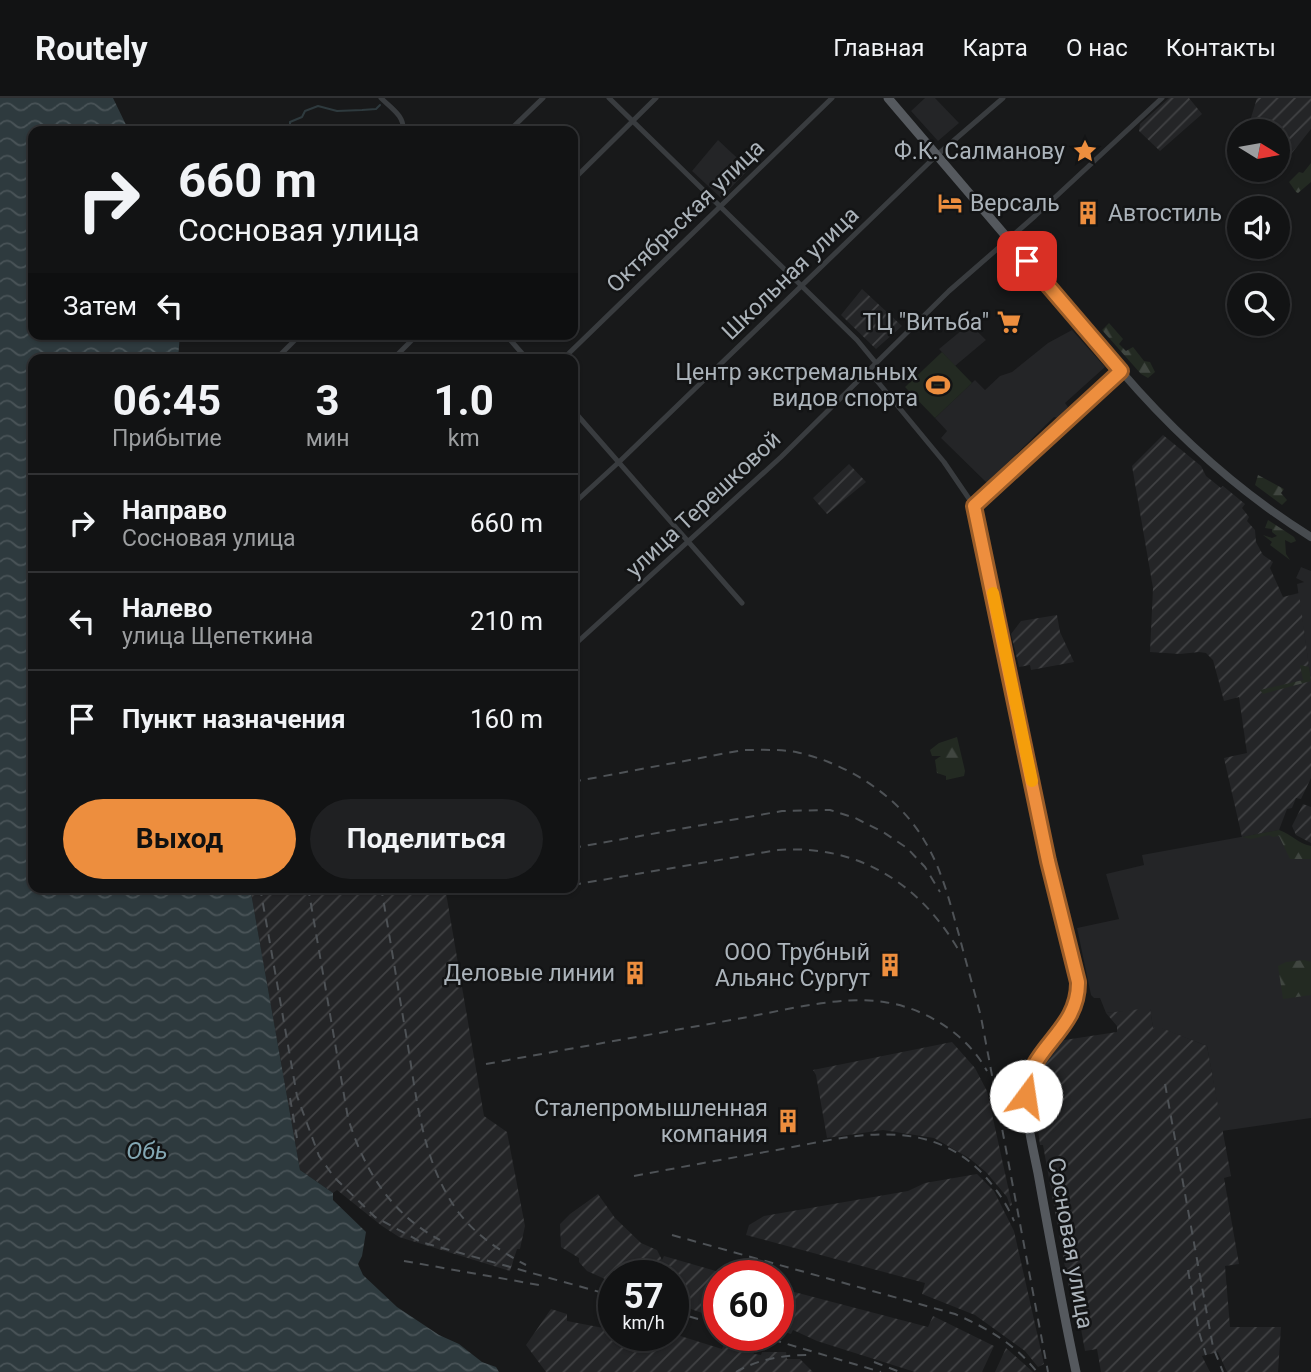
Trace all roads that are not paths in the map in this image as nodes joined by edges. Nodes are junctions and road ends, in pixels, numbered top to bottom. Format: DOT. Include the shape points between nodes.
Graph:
graph roads {
  1 [pos="381,98"];
  2 [pos="542,98"];
  3 [pos="609,98"];
  4 [pos="656,98"];
  5 [pos="832,98"];
  6 [pos="888,98"];
  7 [pos="1003,98"];
  8 [pos="1162,98"];
  9 [pos="632,122"];
  10 [pos="404,126"];
  11 [pos="514,126"];
  12 [pos="937,155"];
  13 [pos="578,175"];
  14 [pos="720,208"];
  15 [pos="1008,238"];
  16 [pos="801,287"];
  17 [pos="295,340"];
  18 [pos="412,340"];
  19 [pos="510,340"];
  20 [pos="280,354"];
  21 [pos="398,354"];
  22 [pos="523,354"];
  23 [pos="568,354"];
  24 [pos="876,363"];
  25 [pos="868,370"];
  26 [pos="1121,371"];
  27 [pos="578,416"];
  28 [pos="619,462"];
  29 [pos="578,500"];
  30 [pos="974,506"];
  31 [pos="1311,537"];
  32 [pos="689,541"];
  33 [pos="742,603"];
  34 [pos="578,642"];
  35 [pos="1076,1372"];
  1 -- 10 [label="street" via="400,115"];
  2 -- 11 [label="street"];
  3 -- 9 [label="street"];
  4 -- 9 [label="street"];
  5 -- 14 [label="street, Октябрьская улица"];
  6 -- 12 [label="main road"];
  7 -- 12 [label="street, Школьная улица"];
  8 -- 15 [label="street, улица Терешковой"];
  9 -- 13 [label="street"];
  9 -- 14 [label="street"];
  12 -- 15 [label="main road"];
  12 -- 16 [label="street, Школьная улица"];
  14 -- 16 [label="street"];
  14 -- 23 [label="street, Октябрьская улица"];
  15 -- 24 [label="street, улица Терешковой"];
  15 -- 26 [label="main road"];
  16 -- 24 [label="street"];
  16 -- 28 [label="street, Школьная улица"];
  17 -- 20 [label="street"];
  18 -- 21 [label="street"];
  19 -- 22 [label="street"];
  24 -- 25 [label="street, улица Терешковой"];
  25 -- 30 [label="street"];
  25 -- 32 [label="street, улица Терешковой"];
  26 -- 30 [label="main road"];
  26 -- 31 [label="main road" via="1162,418 1217,468"];
  27 -- 28 [label="street"];
  28 -- 29 [label="street, Школьная улица"];
  28 -- 32 [label="street"];
  30 -- 35 [label="main road, Сосновая улица" via="1078,982 1070,1018 1033,1065 1026,1088"];
  32 -- 33 [label="street"];
  32 -- 34 [label="street, улица Терешковой"];
}
